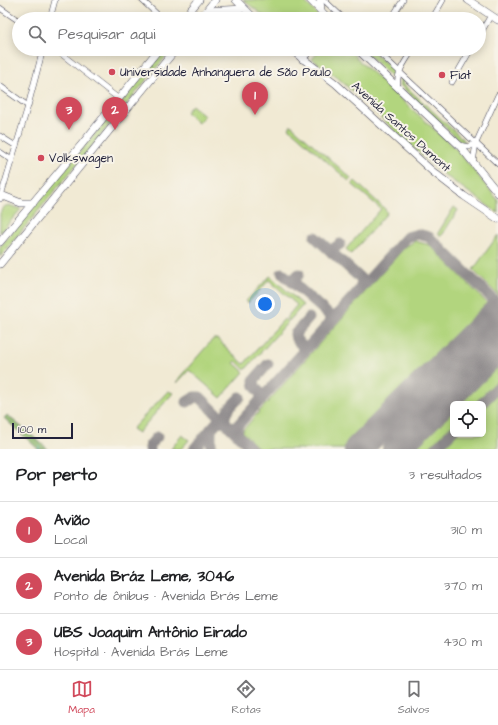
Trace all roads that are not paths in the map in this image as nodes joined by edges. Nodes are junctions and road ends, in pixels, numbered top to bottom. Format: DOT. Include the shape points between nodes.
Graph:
graph roads {
  1 [pos="55,0"];
  2 [pos="142,0"];
  3 [pos="198,0"];
  4 [pos="215,0"];
  5 [pos="236,0"];
  6 [pos="310,0"];
  7 [pos="320,0"];
  8 [pos="324,0"];
  9 [pos="403,0"];
  10 [pos="444,0"];
  11 [pos="468,0"];
  12 [pos="0,8"];
  13 [pos="244,9"];
  14 [pos="207,11"];
  15 [pos="321,11"];
  16 [pos="52,12"];
  17 [pos="155,12"];
  18 [pos="189,12"];
  19 [pos="248,12"];
  20 [pos="337,12"];
  21 [pos="395,12"];
  22 [pos="436,12"];
  23 [pos="491,15"];
  24 [pos="12,16"];
  25 [pos="498,20"];
  26 [pos="486,24"];
  27 [pos="40,56"];
  28 [pos="64,56"];
  29 [pos="153,56"];
  30 [pos="170,56"];
  31 [pos="299,56"];
  32 [pos="364,56"];
  33 [pos="382,56"];
  34 [pos="409,56"];
  35 [pos="467,56"];
  36 [pos="302,58"];
  37 [pos="399,72"];
  38 [pos="132,82"];
  39 [pos="452,82"];
  40 [pos="0,86"];
  41 [pos="399,90"];
  42 [pos="498,95"];
  43 [pos="137,96"];
  44 [pos="119,99"];
  45 [pos="28,106"];
  46 [pos="118,120"];
  47 [pos="0,136"];
  48 [pos="476,143"];
  49 [pos="459,145"];
  50 [pos="16,146"];
  51 [pos="0,152"];
  52 [pos="12,160"];
  53 [pos="473,162"];
  54 [pos="498,164"];
  55 [pos="2,183"];
  56 [pos="494,186"];
  57 [pos="498,193"];
  58 [pos="1,197"];
  59 [pos="33,203"];
  60 [pos="497,218"];
  61 [pos="0,242"];
  62 [pos="0,264"];
  1 -- 16 [label="street"];
  2 -- 17 [label="street"];
  3 -- 18 [label="main road"];
  4 -- 14 [label="main road"];
  5 -- 13 [label="main road"];
  6 -- 15 [label="main road"];
  7 -- 15 [label="main road"];
  8 -- 20 [label="street"];
  9 -- 21 [label="street"];
  10 -- 22 [label="street"];
  11 -- 23 [label="main road"];
  12 -- 24 [label="street"];
  13 -- 14 [label="main road"];
  13 -- 19 [label="main road"];
  23 -- 25 [label="main road"];
  23 -- 26 [label="street"];
  27 -- 45 [label="street"];
  28 -- 44 [label="street"];
  29 -- 38 [label="main road"];
  30 -- 43 [label="main road"];
  31 -- 36 [label="main road, Avenida Santos Dumont"];
  32 -- 41 [label="main road, Avenida Santos Dumont"];
  33 -- 37 [label="street"];
  34 -- 37 [label="street"];
  35 -- 39 [label="street"];
  36 -- 60 [label="main road, Avenida Santos Dumont" via="339,87 432,171"];
  37 -- 41 [label="street"];
  37 -- 48 [label="street"];
  38 -- 43 [label="main road" via="129,93"];
  38 -- 44 [label="main road"];
  40 -- 45 [label="street"];
  41 -- 49 [label="main road, Avenida Santos Dumont"];
  42 -- 48 [label="street"];
  43 -- 46 [label="main road"];
  44 -- 46 [label="main road" via="124,107 117,116"];
  44 -- 59 [label="main road"];
  45 -- 50 [label="street"];
  46 -- 62 [label="main road"];
  47 -- 50 [label="street"];
  48 -- 49 [label="street" via="469,147"];
  48 -- 53 [label="street"];
  48 -- 54 [label="street"];
  49 -- 53 [label="main road, Avenida Santos Dumont"];
  50 -- 52 [label="street"];
  51 -- 52 [label="street"];
  52 -- 55 [label="street"];
  53 -- 56 [label="main road, Avenida Santos Dumont"];
  55 -- 58 [label="street"];
  56 -- 57 [label="main road, Avenida Santos Dumont"];
  58 -- 59 [label="main road" via="21,203"];
  59 -- 61 [label="main road"];
}
